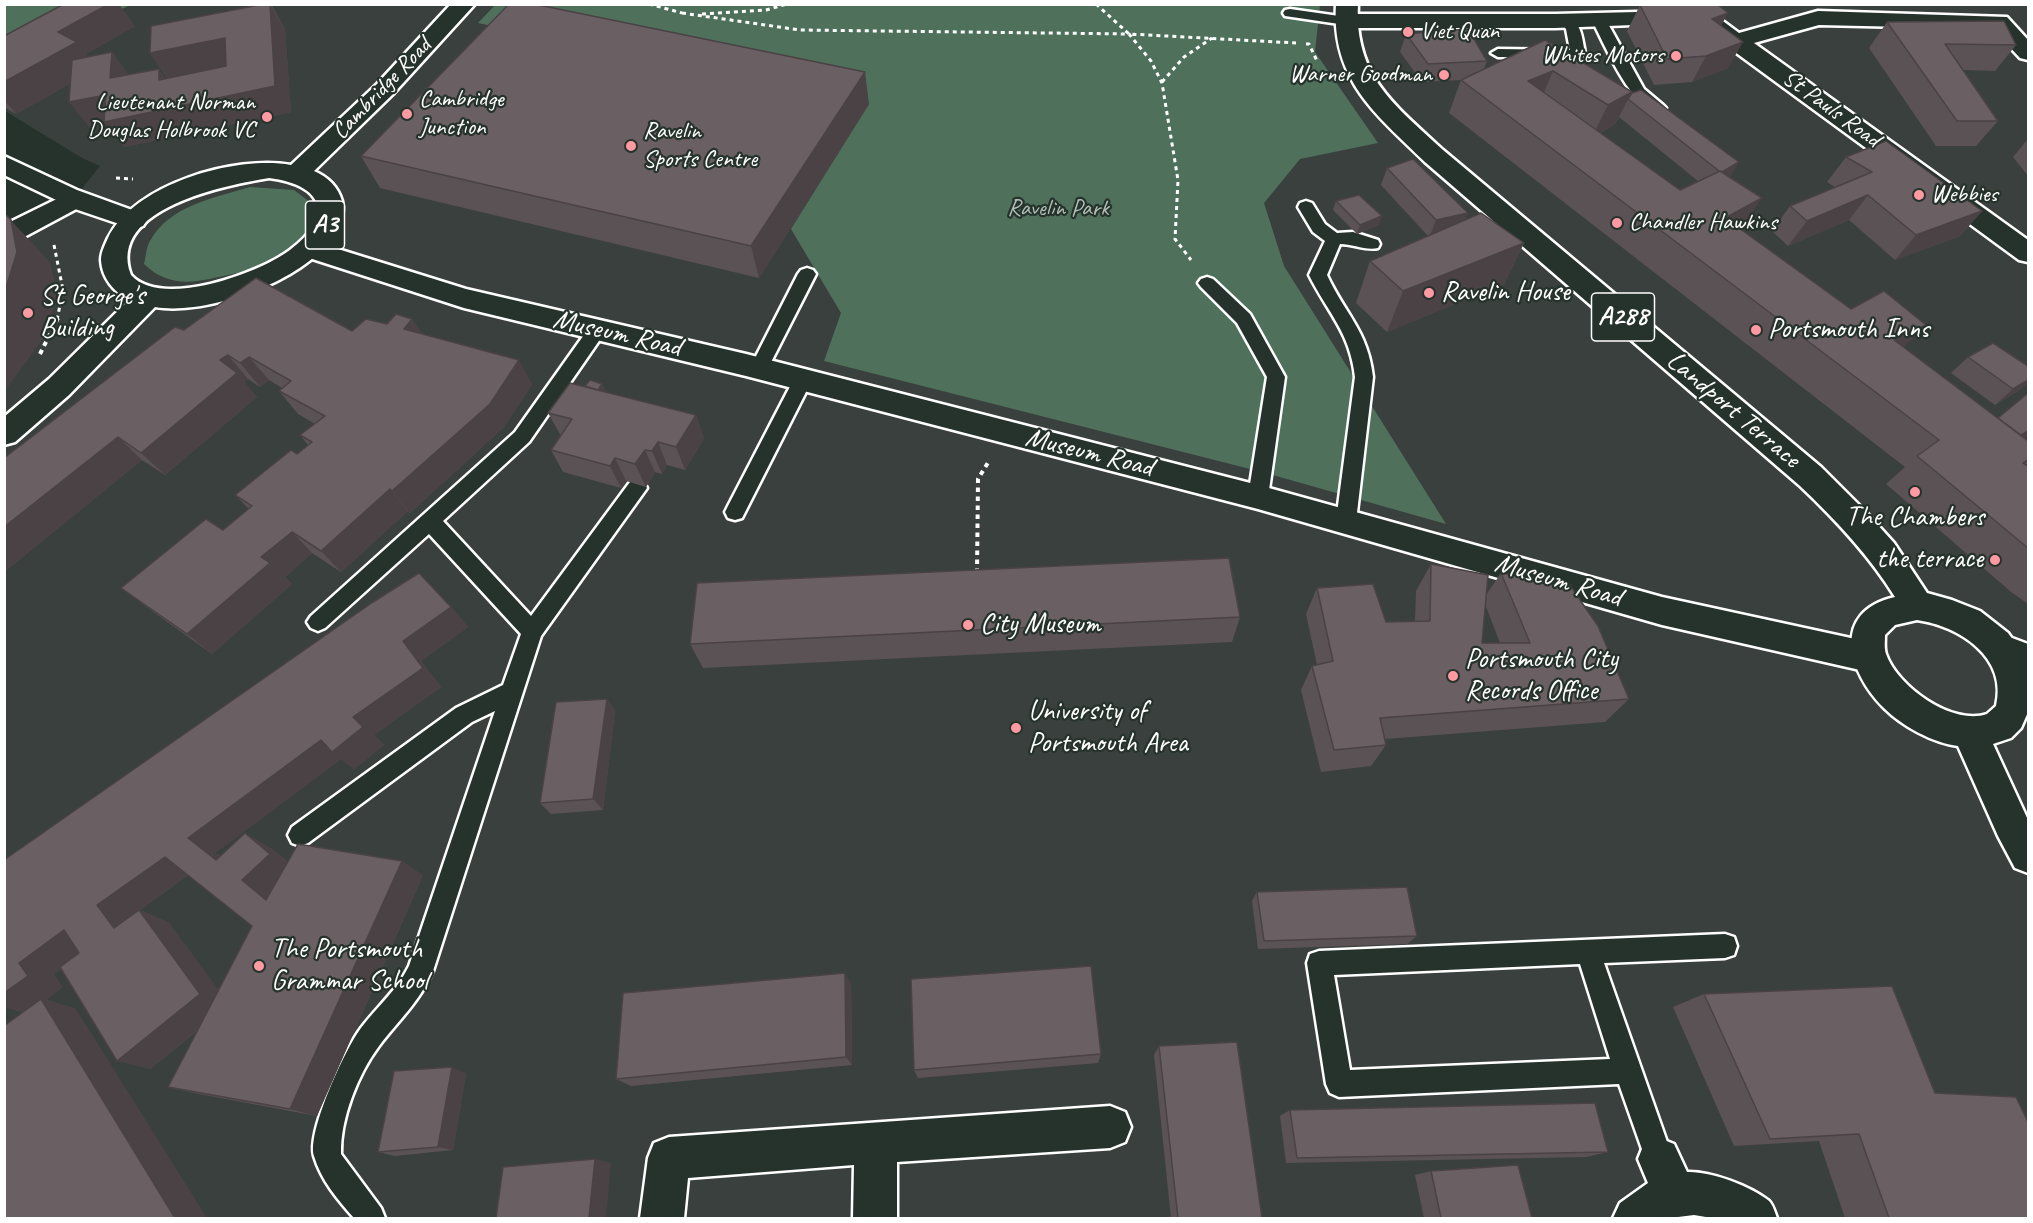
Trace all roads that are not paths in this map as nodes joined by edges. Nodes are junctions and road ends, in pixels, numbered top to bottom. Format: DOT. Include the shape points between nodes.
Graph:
graph roads {
  1 [pos="464,4"];
  2 [pos="1699,11"];
  3 [pos="1290,13"];
  4 [pos="1347,13"];
  5 [pos="1556,15"];
  6 [pos="1599,20"];
  7 [pos="1737,41"];
  8 [pos="1497,53"];
  9 [pos="2028,53"];
  10 [pos="1665,115"];
  11 [pos="4,164"];
  12 [pos="298,173"];
  13 [pos="73,200"];
  14 [pos="1306,207"];
  15 [pos="134,220"];
  16 [pos="4,237"];
  17 [pos="1334,239"];
  18 [pos="1372,244"];
  19 [pos="309,249"];
  20 [pos="2028,253"];
  21 [pos="807,274"];
  22 [pos="1207,283"];
  23 [pos="148,297"];
  24 [pos="597,330"];
  25 [pos="759,368"];
  26 [pos="803,380"];
  27 [pos="4,434"];
  28 [pos="637,488"];
  29 [pos="1258,497"];
  30 [pos="735,512"];
  31 [pos="430,521"];
  32 [pos="1346,521"];
  33 [pos="1917,606"];
  34 [pos="318,622"];
  35 [pos="532,632"];
  36 [pos="2016,654"];
  37 [pos="1869,657"];
  38 [pos="512,692"];
  39 [pos="2023,712"];
  40 [pos="1970,732"];
  41 [pos="300,835"];
  42 [pos="2028,855"];
  43 [pos="1725,946"];
  44 [pos="1588,951"];
  45 [pos="1627,1071"];
  46 [pos="1110,1127"];
  47 [pos="876,1142"];
  48 [pos="1666,1176"];
  49 [pos="371,1218"];
  50 [pos="662,1218"];
  51 [pos="874,1218"];
  52 [pos="1635,1218"];
  53 [pos="1755,1218"];
  1 -- 12 [label="main road, Cambridge Road / A3" via="385,89"];
  2 -- 6 [label="main road"];
  2 -- 7 [label="main road, St Pauls Road"];
  3 -- 4 [label="lane"];
  4 -- 5 [label="main road"];
  4 -- 33 [label="main road, Landport Terrace / A288" via="1354,64 1375,99 1434,156 1817,483 1887,559"];
  5 -- 6 [label="main road"];
  5 -- 8 [label="lane" via="1574,28 1578,52 1575,55"];
  6 -- 10 [label="lane" via="1638,92"];
  7 -- 9 [label="main road" via="1818,18 1999,22"];
  7 -- 20 [label="main road, St Pauls Road"];
  11 -- 13 [label="main road"];
  12 -- 15 [label="main road, A3" via="269,170 210,181 181,190"];
  12 -- 19 [label="main road, A3" via="319,184 328,199 330,216"];
  13 -- 15 [label="main road"];
  13 -- 16 [label="main road"];
  14 -- 17 [label="lane" via="1319,228"];
  15 -- 23 [label="main road, A3" via="118,243 114,258 126,287"];
  17 -- 18 [label="lane" via="1353,238"];
  17 -- 32 [label="lane" via="1318,275 1356,334 1364,357"];
  19 -- 23 [label="main road, A3" via="288,265 238,285 176,299"];
  19 -- 24 [label="main road, Museum Road" via="464,298"];
  21 -- 25 [label="lane"];
  22 -- 29 [label="lane" via="1244,319 1276,377"];
  23 -- 27 [label="main road" via="59,387"];
  24 -- 25 [label="main road, Museum Road"];
  24 -- 31 [label="lane" via="522,437"];
  25 -- 26 [label="main road, Museum Road"];
  26 -- 29 [label="main road, Museum Road"];
  26 -- 30 [label="lane"];
  28 -- 35 [label="lane"];
  29 -- 32 [label="main road, Museum Road"];
  31 -- 34 [label="lane"];
  31 -- 35 [label="lane"];
  32 -- 37 [label="main road, Museum Road" via="1662,611"];
  33 -- 36 [label="main road" via="1970,622"];
  33 -- 37 [label="main road" via="1894,609 1877,619 1868,636"];
  35 -- 38 [label="lane"];
  36 -- 39 [label="main road" via="2012,661 2022,684"];
  37 -- 40 [label="main road" via="1878,678 1906,706 1944,727"];
  38 -- 41 [label="lane" via="464,715"];
  38 -- 49 [label="lane" via="420,971 399,1006 362,1048 327,1135 331,1164"];
  39 -- 40 [label="main road" via="2003,726"];
  40 -- 42 [label="main road"];
  43 -- 44 [label="lane"];
  44 -- 45 [label="lane"];
  44 -- 45 [label="lane" via="1318,963 1340,1084"];
  45 -- 48 [label="lane"];
  46 -- 47 [label="main road"];
  47 -- 50 [label="main road" via="669,1158"];
  47 -- 51 [label="main road"];
  48 -- 52 [label="main road"];
  48 -- 53 [label="main road" via="1734,1204"];
}
